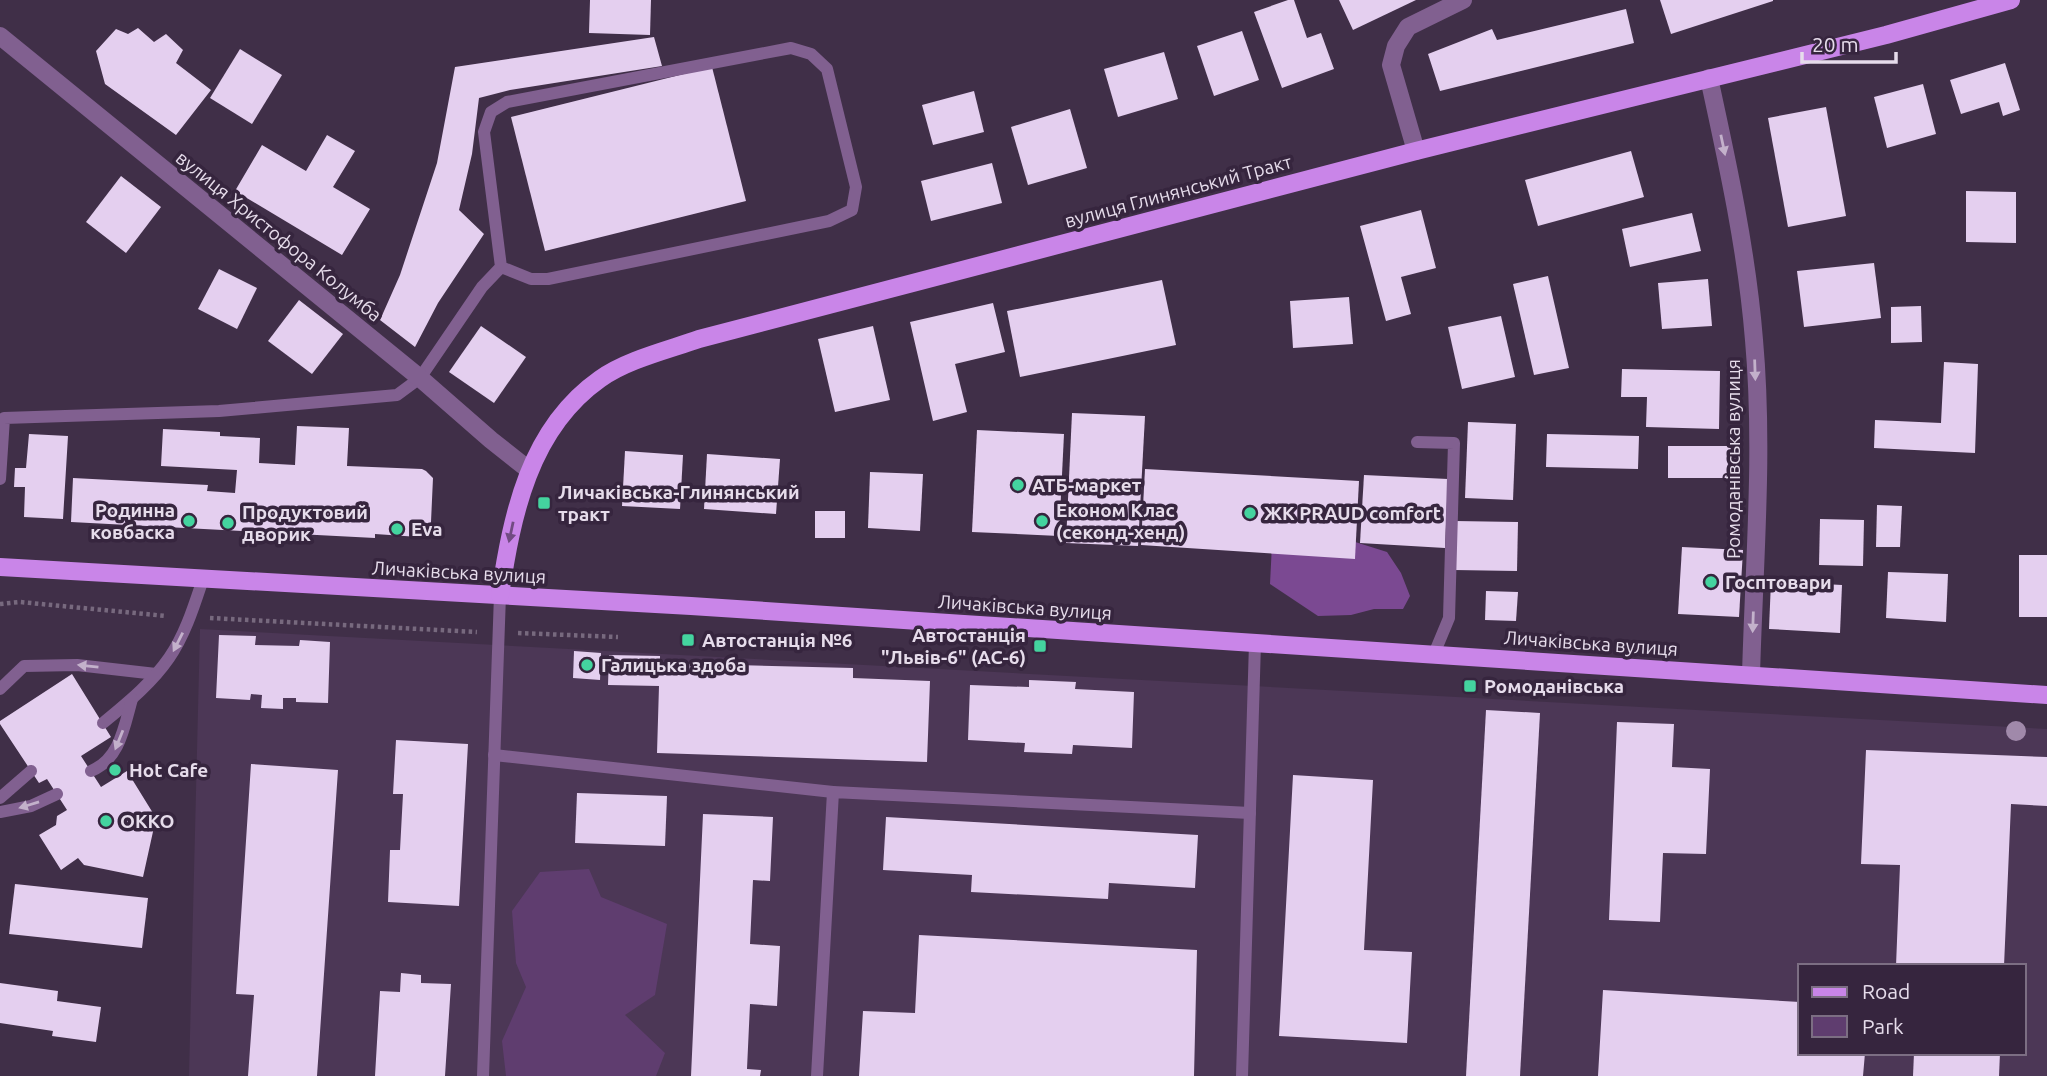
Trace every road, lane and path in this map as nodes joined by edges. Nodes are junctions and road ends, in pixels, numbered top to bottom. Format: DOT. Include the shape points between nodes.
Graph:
graph roads {
  1 [pos="1463,0"];
  2 [pos="2011,0"];
  3 [pos="0,37"];
  4 [pos="1709,78"];
  5 [pos="1416,151"];
  6 [pos="501,267"];
  7 [pos="420,378"];
  8 [pos="1417,442"];
  9 [pos="529,470"];
  10 [pos="0,479"];
  11 [pos="0,567"];
  12 [pos="203,579"];
  13 [pos="500,595"];
  14 [pos="0,604"];
  15 [pos="190,617"];
  16 [pos="498,633"];
  17 [pos="618,637"];
  18 [pos="1255,643"];
  19 [pos="1434,654"];
  20 [pos="156,674"];
  21 [pos="1751,675"];
  22 [pos="0,689"];
  23 [pos="2047,695"];
  24 [pos="132,699"];
  25 [pos="103,723"];
  26 [pos="494,755"];
  27 [pos="32,771"];
  28 [pos="90,771"];
  29 [pos="833,792"];
  30 [pos="57,794"];
  31 [pos="0,798"];
  32 [pos="0,812"];
  33 [pos="1250,813"];
  34 [pos="483,1076"];
  35 [pos="817,1076"];
  36 [pos="1242,1076"];
  1 -- 5 [label="street" via="1408,27 1396,46 1391,65"];
  2 -- 4 [label="main road, вулиця Глинянський Тракт"];
  3 -- 7 [label="street, вулиця Христофора Колумба"];
  4 -- 5 [label="main road, вулиця Глинянський Тракт"];
  4 -- 21 [label="street, Ромоданівська вулиця, one-way" via="1743,254 1754,340 1758,426"];
  5 -- 9 [label="main road, вулиця Глинянський Тракт" via="699,339 640,359 600,378 573,403 549,430"];
  6 -- 6 [label="lane" via="531,279 548,279 829,221 852,209 856,187 827,69 811,54 791,48 507,102 491,112 484,132"];
  6 -- 7 [label="lane" via="482,287"];
  7 -- 9 [label="street, вулиця Христофора Колумба"];
  7 -- 10 [label="lane" via="397,395 219,411 4,418"];
  8 -- 19 [label="lane" via="1454,443 1449,618"];
  9 -- 13 [label="main road, вулиця Глинянський Тракт, one-way" via="510,533"];
  11 -- 12 [label="main road, Личаківська вулиця"];
  12 -- 13 [label="main road, Личаківська вулиця"];
  12 -- 15 [label="lane"];
  13 -- 16 [label="lane"];
  13 -- 18 [label="main road, Личаківська вулиця"];
  14 -- 15 [label="path"];
  15 -- 16 [label="path"];
  15 -- 20 [label="lane, one-way"];
  16 -- 17 [label="path"];
  16 -- 26 [label="lane"];
  18 -- 19 [label="main road, Личаківська вулиця"];
  18 -- 33 [label="lane"];
  19 -- 21 [label="main road, Личаківська вулиця"];
  20 -- 22 [label="lane, one-way" via="77,665 24,666"];
  20 -- 24 [label="lane"];
  21 -- 23 [label="main road, Личаківська вулиця"];
  24 -- 25 [label="lane"];
  24 -- 28 [label="lane, one-way" via="120,742 100,767"];
  26 -- 29 [label="lane"];
  26 -- 34 [label="lane"];
  27 -- 31 [label="lane"];
  29 -- 33 [label="lane"];
  29 -- 35 [label="lane"];
  30 -- 32 [label="lane, one-way" via="32,806"];
  33 -- 36 [label="lane"];
}
